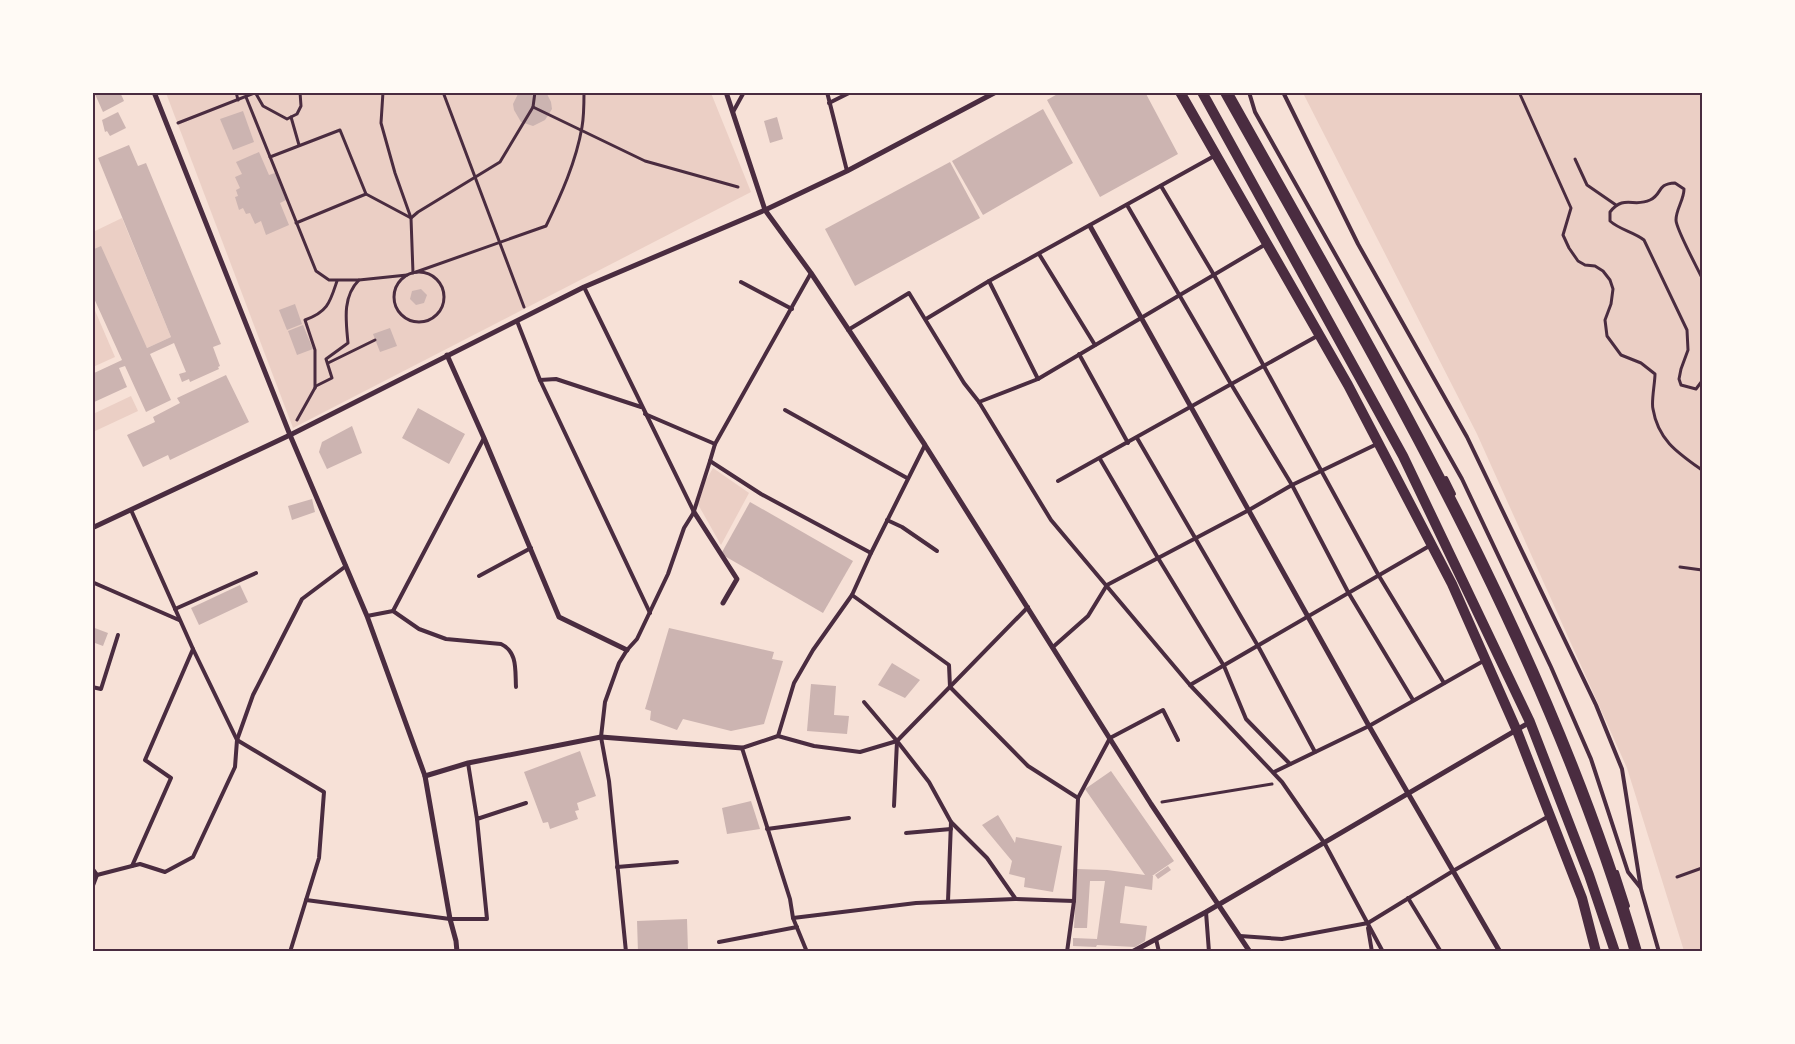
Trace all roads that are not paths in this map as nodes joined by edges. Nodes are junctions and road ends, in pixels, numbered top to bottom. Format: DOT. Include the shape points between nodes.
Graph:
graph roads {
  1 [pos="154,92"];
  2 [pos="726,92"];
  3 [pos="744,92"];
  4 [pos="827,92"];
  5 [pos="852,92"];
  6 [pos="996,92"];
  7 [pos="1180,92"];
  8 [pos="1202,92"];
  9 [pos="1226,92"];
  10 [pos="1249,92"];
  11 [pos="1283,92"];
  12 [pos="829,103"];
  13 [pos="1242,110"];
  14 [pos="732,113"];
  15 [pos="1216,155"];
  16 [pos="847,171"];
  17 [pos="1162,186"];
  18 [pos="1127,205"];
  19 [pos="765,210"];
  20 [pos="1090,226"];
  21 [pos="1266,244"];
  22 [pos="1039,254"];
  23 [pos="812,273"];
  24 [pos="1214,275"];
  25 [pos="989,281"];
  26 [pos="741,282"];
  27 [pos="584,287"];
  28 [pos="1180,295"];
  29 [pos="792,309"];
  30 [pos="1142,318"];
  31 [pos="926,319"];
  32 [pos="517,320"];
  33 [pos="848,330"];
  34 [pos="1319,335"];
  35 [pos="1096,345"];
  36 [pos="1080,354"];
  37 [pos="447,355"];
  38 [pos="1264,366"];
  39 [pos="1038,379"];
  40 [pos="540,380"];
  41 [pos="1231,384"];
  42 [pos="979,402"];
  43 [pos="641,407"];
  44 [pos="1192,407"];
  45 [pos="785,410"];
  46 [pos="645,414"];
  47 [pos="290,435"];
  48 [pos="484,438"];
  49 [pos="1137,438"];
  50 [pos="1128,443"];
  51 [pos="1378,443"];
  52 [pos="715,444"];
  53 [pos="925,446"];
  54 [pos="1432,453"];
  55 [pos="1100,459"];
  56 [pos="710,461"];
  57 [pos="1322,470"];
  58 [pos="1441,470"];
  59 [pos="907,478"];
  60 [pos="1058,481"];
  61 [pos="1292,485"];
  62 [pos="1455,496"];
  63 [pos="1459,505"];
  64 [pos="131,510"];
  65 [pos="1249,510"];
  66 [pos="694,512"];
  67 [pos="888,520"];
  68 [pos="92,528"];
  69 [pos="1196,538"];
  70 [pos="1431,545"];
  71 [pos="531,548"];
  72 [pos="937,551"];
  73 [pos="870,553"];
  74 [pos="1158,558"];
  75 [pos="346,566"];
  76 [pos="256,573"];
  77 [pos="480,576"];
  78 [pos="1379,576"];
  79 [pos="92,582"];
  80 [pos="1106,585"];
  81 [pos="1348,592"];
  82 [pos="852,595"];
  83 [pos="724,603"];
  84 [pos="1028,607"];
  85 [pos="175,609"];
  86 [pos="393,611"];
  87 [pos="650,613"];
  88 [pos="367,616"];
  89 [pos="1308,617"];
  90 [pos="179,620"];
  91 [pos="118,634"];
  92 [pos="1258,646"];
  93 [pos="1053,647"];
  94 [pos="193,650"];
  95 [pos="627,650"];
  96 [pos="1485,660"];
  97 [pos="1224,666"];
  98 [pos="1535,666"];
  99 [pos="1444,683"];
  100 [pos="1190,685"];
  101 [pos="950,686"];
  102 [pos="516,687"];
  103 [pos="92,688"];
  104 [pos="1547,692"];
  105 [pos="1413,700"];
  106 [pos="864,702"];
  107 [pos="1530,722"];
  108 [pos="1369,726"];
  109 [pos="1517,731"];
  110 [pos="778,736"];
  111 [pos="601,737"];
  112 [pos="1110,738"];
  113 [pos="237,740"];
  114 [pos="1178,740"];
  115 [pos="897,741"];
  116 [pos="742,748"];
  117 [pos="1315,752"];
  118 [pos="468,763"];
  119 [pos="1290,764"];
  120 [pos="1274,772"];
  121 [pos="425,776"];
  122 [pos="1409,795"];
  123 [pos="1078,798"];
  124 [pos="526,803"];
  125 [pos="894,806"];
  126 [pos="1550,816"];
  127 [pos="849,818"];
  128 [pos="477,819"];
  129 [pos="951,822"];
  130 [pos="767,829"];
  131 [pos="951,829"];
  132 [pos="906,833"];
  133 [pos="1325,844"];
  134 [pos="676,862"];
  135 [pos="132,866"];
  136 [pos="618,867"];
  137 [pos="92,868"];
  138 [pos="1453,871"];
  139 [pos="97,875"];
  140 [pos="92,888"];
  141 [pos="1641,889"];
  142 [pos="1408,898"];
  143 [pos="1015,899"];
  144 [pos="306,900"];
  145 [pos="948,901"];
  146 [pos="1074,901"];
  147 [pos="1219,904"];
  148 [pos="1628,909"];
  149 [pos="1206,912"];
  150 [pos="793,918"];
  151 [pos="450,919"];
  152 [pos="1368,923"];
  153 [pos="797,928"];
  154 [pos="1636,934"];
  155 [pos="1240,936"];
  156 [pos="1156,939"];
  157 [pos="720,942"];
  158 [pos="1596,951"];
  159 [pos="290,952"];
  160 [pos="457,952"];
  161 [pos="626,952"];
  162 [pos="807,952"];
  163 [pos="1068,952"];
  164 [pos="1132,952"];
  165 [pos="1158,952"];
  166 [pos="1209,952"];
  167 [pos="1250,952"];
  168 [pos="1372,952"];
  169 [pos="1383,952"];
  170 [pos="1441,952"];
  171 [pos="1500,952"];
  172 [pos="1615,952"];
  173 [pos="1636,952"];
  174 [pos="1641,952"];
  175 [pos="1659,952"];
  1 -- 47 [label="street"];
  2 -- 14 [label="street"];
  3 -- 14 [label="lane"];
  4 -- 12 [label="lane"];
  5 -- 12 [label="lane"];
  6 -- 16 [label="street"];
  7 -- 15 [label="main road"];
  8 -- 107 [label="main road" via="1403,456"];
  9 -- 173 [label="highway" via="1380,365 1489,576 1539,684 1585,800 1618,888"];
  10 -- 141 [label="lane" via="1254,112 1462,479 1551,667 1591,759 1628,872"];
  11 -- 141 [label="lane" via="1358,244 1467,436 1596,705 1622,769"];
  12 -- 16 [label="lane"];
  13 -- 54 [label="lane"];
  14 -- 19 [label="street"];
  15 -- 17 [label="lane"];
  15 -- 21 [label="main road"];
  16 -- 19 [label="street"];
  17 -- 18 [label="lane"];
  17 -- 24 [label="lane"];
  18 -- 20 [label="lane"];
  18 -- 28 [label="lane"];
  19 -- 23 [label="street"];
  19 -- 27 [label="street"];
  20 -- 22 [label="lane"];
  20 -- 30 [label="street"];
  21 -- 24 [label="lane"];
  21 -- 34 [label="main road"];
  22 -- 25 [label="lane"];
  22 -- 35 [label="lane"];
  23 -- 29 [label="lane"];
  23 -- 33 [label="street"];
  24 -- 28 [label="lane"];
  24 -- 38 [label="lane"];
  25 -- 31 [label="lane"];
  25 -- 39 [label="lane"];
  26 -- 29 [label="lane"];
  27 -- 32 [label="street"];
  27 -- 43 [label="lane"];
  28 -- 30 [label="lane"];
  28 -- 41 [label="lane"];
  29 -- 52 [label="lane"];
  30 -- 35 [label="lane"];
  30 -- 44 [label="street"];
  31 -- 33 [label="lane" via="909,293"];
  31 -- 42 [label="lane"];
  32 -- 37 [label="street"];
  32 -- 40 [label="lane"];
  33 -- 53 [label="street"];
  34 -- 38 [label="lane"];
  34 -- 51 [label="main road"];
  35 -- 36 [label="lane"];
  36 -- 39 [label="lane"];
  36 -- 50 [label="lane"];
  37 -- 47 [label="street"];
  37 -- 48 [label="street"];
  38 -- 41 [label="lane"];
  38 -- 57 [label="lane"];
  39 -- 42 [label="lane"];
  40 -- 43 [label="lane" via="556,379"];
  40 -- 87 [label="lane"];
  41 -- 44 [label="lane"];
  41 -- 61 [label="lane"];
  42 -- 80 [label="lane" via="1051,520"];
  43 -- 46 [label="lane"];
  44 -- 49 [label="lane"];
  44 -- 65 [label="street"];
  45 -- 59 [label="lane"];
  46 -- 52 [label="lane"];
  46 -- 66 [label="lane"];
  47 -- 64 [label="street"];
  47 -- 75 [label="street"];
  48 -- 71 [label="street"];
  48 -- 86 [label="lane"];
  49 -- 50 [label="lane"];
  49 -- 69 [label="lane"];
  50 -- 55 [label="lane"];
  51 -- 57 [label="lane"];
  51 -- 70 [label="main road"];
  52 -- 56 [label="lane"];
  53 -- 59 [label="lane"];
  53 -- 84 [label="street"];
  55 -- 60 [label="lane"];
  55 -- 74 [label="lane"];
  56 -- 66 [label="lane"];
  56 -- 73 [label="lane" via="761,494"];
  57 -- 61 [label="lane"];
  57 -- 78 [label="lane"];
  58 -- 62 [label="lane"];
  59 -- 67 [label="lane"];
  61 -- 65 [label="lane"];
  61 -- 81 [label="lane"];
  63 -- 98 [label="lane"];
  64 -- 68 [label="street"];
  64 -- 85 [label="lane"];
  65 -- 69 [label="lane"];
  65 -- 89 [label="street"];
  66 -- 83 [label="street" via="737,580"];
  66 -- 87 [label="lane" via="684,528"];
  67 -- 72 [label="lane"];
  67 -- 73 [label="lane"];
  69 -- 74 [label="lane"];
  69 -- 92 [label="lane"];
  70 -- 78 [label="lane"];
  70 -- 96 [label="main road"];
  71 -- 77 [label="lane"];
  71 -- 95 [label="street" via="559,617"];
  73 -- 82 [label="lane"];
  74 -- 80 [label="lane"];
  74 -- 97 [label="lane"];
  75 -- 88 [label="street"];
  75 -- 113 [label="lane" via="302,599 254,695"];
  76 -- 85 [label="lane"];
  78 -- 81 [label="lane"];
  78 -- 99 [label="lane"];
  79 -- 90 [label="lane"];
  80 -- 93 [label="lane" via="1088,616"];
  80 -- 100 [label="lane"];
  81 -- 89 [label="lane"];
  81 -- 105 [label="lane"];
  82 -- 101 [label="lane" via="949,664"];
  82 -- 110 [label="lane" via="794,683"];
  84 -- 93 [label="street"];
  84 -- 101 [label="lane"];
  85 -- 90 [label="lane"];
  86 -- 88 [label="lane"];
  86 -- 102 [label="lane" via="419,629 446,639 502,644 509,648 514,657"];
  87 -- 95 [label="lane" via="637,639"];
  88 -- 121 [label="street"];
  89 -- 92 [label="lane"];
  89 -- 108 [label="street"];
  90 -- 94 [label="lane"];
  91 -- 103 [label="lane" via="101,689"];
  92 -- 97 [label="lane"];
  92 -- 117 [label="lane"];
  93 -- 112 [label="street"];
  94 -- 113 [label="lane"];
  94 -- 135 [label="lane" via="145,760 171,778"];
  95 -- 111 [label="lane" via="605,702"];
  96 -- 99 [label="lane"];
  96 -- 109 [label="main road"];
  97 -- 100 [label="lane"];
  97 -- 119 [label="lane" via="1246,718"];
  99 -- 105 [label="lane"];
  100 -- 120 [label="lane"];
  101 -- 115 [label="lane"];
  101 -- 123 [label="lane" via="1028,766"];
  104 -- 148 [label="lane"];
  105 -- 108 [label="lane"];
  106 -- 115 [label="lane"];
  107 -- 109 [label="street"];
  107 -- 172 [label="main road"];
  108 -- 117 [label="lane"];
  108 -- 122 [label="street"];
  109 -- 122 [label="street"];
  109 -- 126 [label="main road"];
  110 -- 115 [label="lane" via="814,746 860,752"];
  110 -- 116 [label="lane"];
  111 -- 116 [label="street"];
  111 -- 118 [label="street"];
  111 -- 136 [label="lane"];
  112 -- 114 [label="lane" via="1163,710"];
  112 -- 123 [label="lane"];
  112 -- 147 [label="street"];
  113 -- 135 [label="lane" via="235,767 193,857 164,872 140,864"];
  113 -- 144 [label="lane" via="324,792 320,858"];
  115 -- 125 [label="lane"];
  115 -- 129 [label="lane" via="929,782"];
  116 -- 130 [label="lane"];
  117 -- 119 [label="lane"];
  118 -- 121 [label="street"];
  118 -- 128 [label="lane"];
  119 -- 120 [label="lane"];
  120 -- 133 [label="lane"];
  121 -- 151 [label="street"];
  122 -- 133 [label="street"];
  122 -- 138 [label="street"];
  123 -- 146 [label="lane"];
  124 -- 128 [label="lane"];
  126 -- 138 [label="lane"];
  126 -- 158 [label="main road" via="1582,898"];
  127 -- 130 [label="lane"];
  128 -- 151 [label="lane" via="487,919"];
  129 -- 131 [label="lane"];
  129 -- 143 [label="lane" via="987,858"];
  130 -- 150 [label="lane"];
  131 -- 132 [label="lane"];
  131 -- 145 [label="lane"];
  133 -- 147 [label="street"];
  133 -- 152 [label="lane"];
  134 -- 136 [label="lane"];
  135 -- 139 [label="lane"];
  136 -- 161 [label="lane"];
  137 -- 139 [label="lane"];
  138 -- 142 [label="lane"];
  138 -- 171 [label="street"];
  139 -- 140 [label="lane"];
  141 -- 175 [label="lane"];
  142 -- 152 [label="lane"];
  142 -- 170 [label="lane"];
  143 -- 145 [label="lane"];
  143 -- 146 [label="lane"];
  144 -- 151 [label="lane"];
  144 -- 159 [label="lane"];
  145 -- 150 [label="lane"];
  146 -- 163 [label="lane"];
  147 -- 149 [label="street"];
  147 -- 155 [label="street"];
  149 -- 156 [label="street"];
  149 -- 166 [label="lane"];
  150 -- 153 [label="lane"];
  151 -- 160 [label="street"];
  152 -- 155 [label="lane" via="1282,939"];
  152 -- 168 [label="lane"];
  152 -- 169 [label="lane"];
  153 -- 157 [label="lane"];
  153 -- 162 [label="lane"];
  154 -- 174 [label="lane"];
  155 -- 167 [label="street"];
  156 -- 164 [label="street"];
  156 -- 165 [label="lane"];
}
